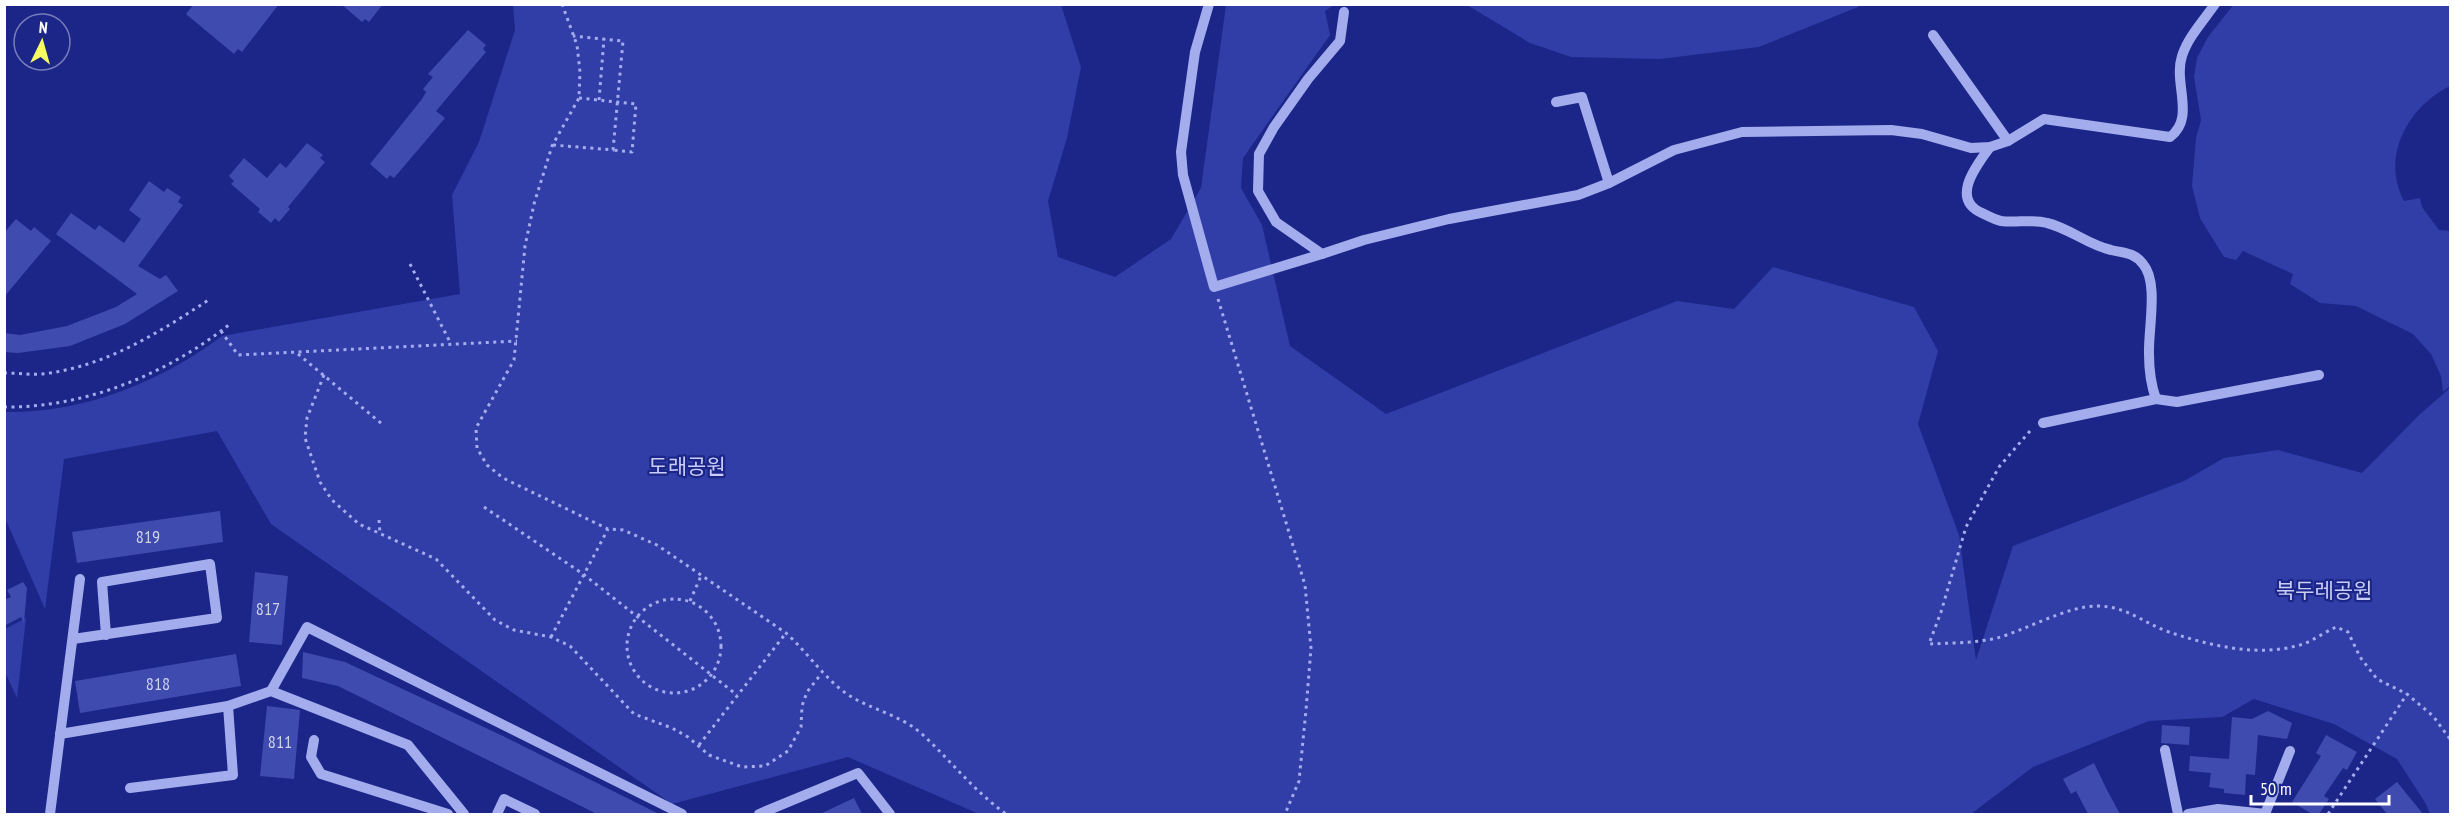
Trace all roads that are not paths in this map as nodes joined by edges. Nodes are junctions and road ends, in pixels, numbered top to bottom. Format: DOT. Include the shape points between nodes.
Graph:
graph roads {
  1 [pos="1209,4"];
  2 [pos="2216,4"];
  3 [pos="1344,12"];
  4 [pos="1933,35"];
  5 [pos="1556,102"];
  6 [pos="2008,141"];
  7 [pos="1990,147"];
  8 [pos="1609,183"];
  9 [pos="1322,254"];
  10 [pos="2319,375"];
  11 [pos="2156,399"];
  12 [pos="2043,423"];
  13 [pos="80,579"];
  14 [pos="106,635"];
  15 [pos="73,639"];
  16 [pos="271,691"];
  17 [pos="228,706"];
  18 [pos="60,734"];
  19 [pos="314,740"];
  20 [pos="2165,750"];
  21 [pos="2290,751"];
  22 [pos="130,788"];
  23 [pos="50,814"];
  24 [pos="448,814"];
  25 [pos="464,814"];
  26 [pos="497,814"];
  27 [pos="535,814"];
  28 [pos="682,814"];
  29 [pos="759,814"];
  30 [pos="890,814"];
  31 [pos="2178,814"];
  32 [pos="2188,814"];
  33 [pos="2265,814"];
  1 -- 9 [label="street" via="1195,52 1181,152 1183,175 1214,287"];
  2 -- 6 [label="street" via="2182,57 2179,72 2183,120 2180,130 2170,137 2044,119"];
  3 -- 9 [label="street" via="1340,40 1308,79 1258,154 1258,191 1276,222"];
  4 -- 6 [label="street"];
  5 -- 8 [label="street" via="1582,97"];
  6 -- 7 [label="street"];
  7 -- 8 [label="street" via="1971,148 1891,130 1742,132 1674,150"];
  7 -- 11 [label="street" via="1972,171 1968,184 1970,204 1978,212 2000,221 2048,223 2097,245 2128,252 2144,264 2151,282 2149,354"];
  8 -- 9 [label="street" via="1578,195 1449,219"];
  10 -- 11 [label="street" via="2177,402"];
  11 -- 12 [label="street"];
  13 -- 15 [label="street"];
  14 -- 14 [label="street" via="217,618 210,564 102,582"];
  14 -- 15 [label="street"];
  15 -- 18 [label="street"];
  16 -- 17 [label="street"];
  16 -- 25 [label="street" via="408,745"];
  16 -- 28 [label="street" via="307,627"];
  17 -- 18 [label="street"];
  17 -- 22 [label="street" via="233,775"];
  18 -- 23 [label="street"];
  19 -- 24 [label="street" via="311,757 321,774"];
  20 -- 31 [label="street"];
  21 -- 33 [label="street"];
  26 -- 27 [label="street" via="504,799"];
  29 -- 30 [label="street" via="858,773"];
  32 -- 33 [label="street" via="2218,809"];
}
